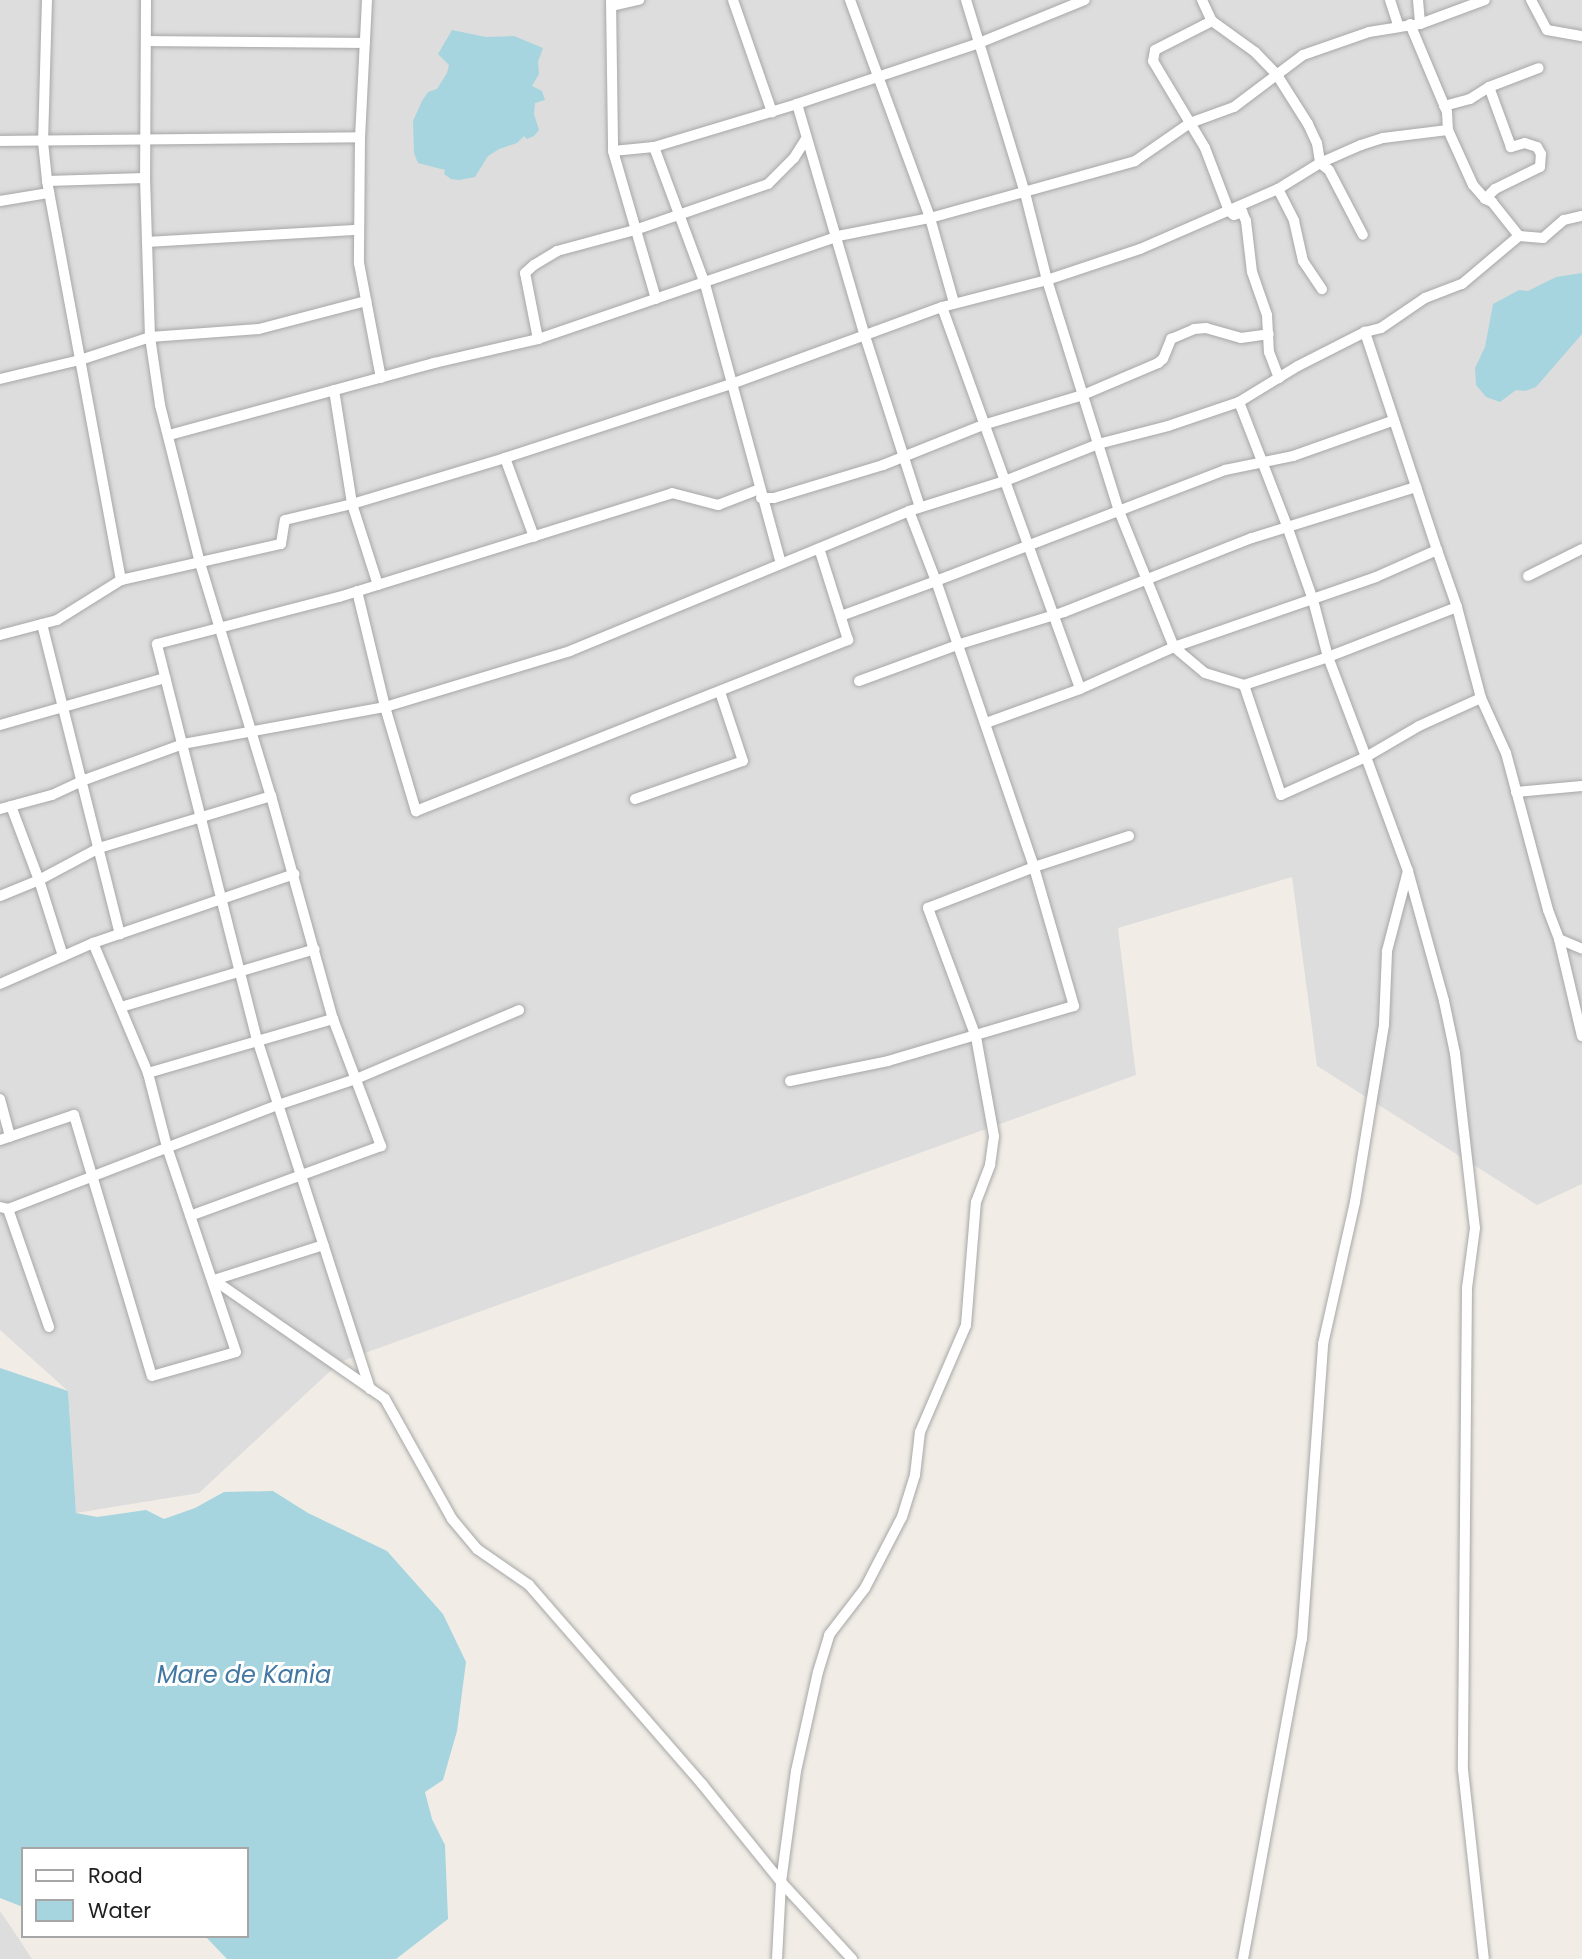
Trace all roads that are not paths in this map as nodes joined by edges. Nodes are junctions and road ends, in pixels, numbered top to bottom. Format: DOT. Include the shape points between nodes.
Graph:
graph roads {
  1 [pos="47,0"];
  2 [pos="146,0"];
  3 [pos="367,0"];
  4 [pos="639,0"];
  5 [pos="733,0"];
  6 [pos="850,0"];
  7 [pos="966,0"];
  8 [pos="1085,0"];
  9 [pos="1202,0"];
  10 [pos="1390,0"];
  11 [pos="1418,0"];
  12 [pos="1485,0"];
  13 [pos="1531,0"];
  14 [pos="611,3"];
  15 [pos="1212,22"];
  16 [pos="1409,25"];
  17 [pos="1582,36"];
  18 [pos="146,41"];
  19 [pos="365,43"];
  20 [pos="979,43"];
  21 [pos="1539,68"];
  22 [pos="1276,75"];
  23 [pos="878,78"];
  24 [pos="1489,87"];
  25 [pos="797,104"];
  26 [pos="1444,106"];
  27 [pos="772,113"];
  28 [pos="1190,123"];
  29 [pos="1448,130"];
  30 [pos="360,136"];
  31 [pos="806,139"];
  32 [pos="0,141"];
  33 [pos="146,141"];
  34 [pos="43,142"];
  35 [pos="654,147"];
  36 [pos="613,151"];
  37 [pos="1321,163"];
  38 [pos="145,178"];
  39 [pos="48,187"];
  40 [pos="1278,189"];
  41 [pos="1025,193"];
  42 [pos="1485,199"];
  43 [pos="0,201"];
  44 [pos="1228,211"];
  45 [pos="678,215"];
  46 [pos="1582,216"];
  47 [pos="930,218"];
  48 [pos="358,230"];
  49 [pos="635,230"];
  50 [pos="1363,235"];
  51 [pos="838,236"];
  52 [pos="1519,236"];
  53 [pos="147,242"];
  54 [pos="1047,280"];
  55 [pos="705,284"];
  56 [pos="1322,289"];
  57 [pos="656,299"];
  58 [pos="366,301"];
  59 [pos="954,303"];
  60 [pos="942,307"];
  61 [pos="1365,332"];
  62 [pos="864,333"];
  63 [pos="1269,334"];
  64 [pos="150,337"];
  65 [pos="538,339"];
  66 [pos="80,360"];
  67 [pos="381,378"];
  68 [pos="1279,378"];
  69 [pos="0,379"];
  70 [pos="734,383"];
  71 [pos="334,390"];
  72 [pos="1083,395"];
  73 [pos="1239,402"];
  74 [pos="1392,421"];
  75 [pos="983,425"];
  76 [pos="169,435"];
  77 [pos="1098,444"];
  78 [pos="905,456"];
  79 [pos="505,458"];
  80 [pos="1264,464"];
  81 [pos="1005,481"];
  82 [pos="1416,487"];
  83 [pos="761,493"];
  84 [pos="352,504"];
  85 [pos="914,509"];
  86 [pos="1119,511"];
  87 [pos="1287,526"];
  88 [pos="534,537"];
  89 [pos="1028,547"];
  90 [pos="819,548"];
  91 [pos="1582,549"];
  92 [pos="1437,550"];
  93 [pos="200,563"];
  94 [pos="781,563"];
  95 [pos="1528,576"];
  96 [pos="121,580"];
  97 [pos="1148,580"];
  98 [pos="936,581"];
  99 [pos="378,585"];
  100 [pos="357,591"];
  101 [pos="1313,600"];
  102 [pos="1457,607"];
  103 [pos="1053,615"];
  104 [pos="841,616"];
  105 [pos="42,624"];
  106 [pos="220,625"];
  107 [pos="0,635"];
  108 [pos="960,644"];
  109 [pos="1174,647"];
  110 [pos="1328,657"];
  111 [pos="165,678"];
  112 [pos="859,681"];
  113 [pos="1244,685"];
  114 [pos="1080,689"];
  115 [pos="720,692"];
  116 [pos="1481,698"];
  117 [pos="385,707"];
  118 [pos="64,708"];
  119 [pos="986,723"];
  120 [pos="0,724"];
  121 [pos="252,732"];
  122 [pos="183,744"];
  123 [pos="1366,757"];
  124 [pos="82,782"];
  125 [pos="1582,786"];
  126 [pos="1516,792"];
  127 [pos="271,796"];
  128 [pos="635,799"];
  129 [pos="6,807"];
  130 [pos="202,816"];
  131 [pos="1129,835"];
  132 [pos="99,848"];
  133 [pos="1034,867"];
  134 [pos="1408,871"];
  135 [pos="294,874"];
  136 [pos="39,880"];
  137 [pos="0,896"];
  138 [pos="223,900"];
  139 [pos="120,934"];
  140 [pos="1559,939"];
  141 [pos="93,943"];
  142 [pos="1582,948"];
  143 [pos="315,949"];
  144 [pos="62,956"];
  145 [pos="240,971"];
  146 [pos="0,984"];
  147 [pos="121,1007"];
  148 [pos="519,1010"];
  149 [pos="333,1019"];
  150 [pos="1582,1036"];
  151 [pos="976,1037"];
  152 [pos="257,1040"];
  153 [pos="148,1073"];
  154 [pos="356,1079"];
  155 [pos="790,1081"];
  156 [pos="0,1099"];
  157 [pos="278,1105"];
  158 [pos="5,1138"];
  159 [pos="167,1147"];
  160 [pos="301,1173"];
  161 [pos="94,1175"];
  162 [pos="4,1208"];
  163 [pos="190,1216"];
  164 [pos="324,1245"];
  165 [pos="214,1280"];
  166 [pos="49,1327"];
  167 [pos="370,1389"];
  168 [pos="781,1882"];
  169 [pos="777,1959"];
  170 [pos="852,1959"];
  171 [pos="1243,1959"];
  172 [pos="1484,1959"];
  1 -- 34 [label="street"];
  2 -- 18 [label="street"];
  3 -- 19 [label="street"];
  4 -- 14 [label="street"];
  5 -- 27 [label="street"];
  6 -- 23 [label="street"];
  7 -- 20 [label="street"];
  8 -- 20 [label="street"];
  9 -- 15 [label="street"];
  10 -- 16 [label="street"];
  11 -- 16 [label="street"];
  12 -- 16 [label="street"];
  13 -- 17 [label="street" via="1547,30"];
  14 -- 36 [label="street"];
  15 -- 22 [label="street" via="1255,52"];
  15 -- 28 [label="street" via="1153,54"];
  16 -- 22 [label="street" via="1370,32 1303,55"];
  16 -- 26 [label="street"];
  18 -- 19 [label="street"];
  18 -- 33 [label="street"];
  19 -- 30 [label="street"];
  20 -- 23 [label="street"];
  20 -- 41 [label="street"];
  21 -- 24 [label="street"];
  22 -- 28 [label="street" via="1234,107"];
  22 -- 37 [label="street" via="1317,143"];
  23 -- 25 [label="street"];
  23 -- 47 [label="street"];
  24 -- 26 [label="street" via="1470,99"];
  24 -- 42 [label="street" via="1511,147 1525,143 1542,154 1540,167 1495,189"];
  25 -- 27 [label="street"];
  25 -- 31 [label="street"];
  26 -- 29 [label="street"];
  27 -- 35 [label="street"];
  28 -- 41 [label="street" via="1135,161"];
  28 -- 44 [label="street" via="1209,156"];
  29 -- 37 [label="street" via="1383,138"];
  29 -- 42 [label="street" via="1472,185"];
  30 -- 33 [label="street"];
  30 -- 48 [label="street"];
  31 -- 45 [label="street" via="768,184"];
  31 -- 51 [label="street"];
  32 -- 34 [label="street"];
  33 -- 34 [label="street"];
  33 -- 38 [label="street"];
  34 -- 39 [label="street"];
  35 -- 36 [label="street"];
  35 -- 45 [label="street"];
  36 -- 49 [label="street"];
  37 -- 40 [label="street"];
  37 -- 50 [label="street"];
  38 -- 39 [label="street"];
  38 -- 53 [label="street"];
  39 -- 43 [label="street"];
  39 -- 66 [label="street"];
  40 -- 44 [label="street"];
  40 -- 56 [label="street" via="1294,221 1303,261"];
  41 -- 47 [label="street"];
  41 -- 54 [label="street"];
  42 -- 52 [label="street"];
  44 -- 54 [label="street" via="1140,249"];
  44 -- 63 [label="street" via="1234,215 1242,212 1246,221 1252,272 1264,302"];
  45 -- 49 [label="street"];
  45 -- 55 [label="street"];
  46 -- 52 [label="street" via="1564,220 1543,238"];
  47 -- 51 [label="street"];
  47 -- 59 [label="street"];
  48 -- 53 [label="street"];
  48 -- 58 [label="street"];
  49 -- 57 [label="street"];
  49 -- 65 [label="street" via="557,251 525,273"];
  51 -- 55 [label="street"];
  51 -- 62 [label="street"];
  52 -- 61 [label="street" via="1462,284 1425,299 1381,328"];
  53 -- 64 [label="street"];
  54 -- 59 [label="street"];
  54 -- 72 [label="street"];
  55 -- 57 [label="street"];
  55 -- 70 [label="street"];
  57 -- 65 [label="street"];
  58 -- 64 [label="street" via="259,329"];
  58 -- 67 [label="street"];
  59 -- 60 [label="street"];
  60 -- 62 [label="street"];
  60 -- 75 [label="street"];
  61 -- 68 [label="street"];
  61 -- 74 [label="street"];
  62 -- 70 [label="street"];
  62 -- 78 [label="street"];
  63 -- 68 [label="street" via="1269,352"];
  63 -- 72 [label="street" via="1241,338 1194,329 1171,339 1158,363"];
  64 -- 66 [label="street"];
  64 -- 76 [label="street"];
  65 -- 67 [label="street"];
  66 -- 69 [label="street"];
  66 -- 96 [label="street"];
  67 -- 71 [label="street"];
  68 -- 73 [label="street"];
  70 -- 79 [label="street"];
  70 -- 83 [label="street"];
  71 -- 76 [label="street"];
  71 -- 84 [label="street"];
  72 -- 75 [label="street"];
  72 -- 77 [label="street"];
  73 -- 77 [label="street"];
  73 -- 80 [label="street"];
  74 -- 80 [label="street"];
  74 -- 82 [label="street"];
  75 -- 78 [label="street"];
  75 -- 81 [label="street"];
  76 -- 93 [label="street"];
  77 -- 81 [label="street"];
  77 -- 86 [label="street"];
  78 -- 83 [label="street" via="774,498"];
  78 -- 85 [label="street"];
  79 -- 84 [label="street"];
  79 -- 88 [label="street"];
  80 -- 86 [label="street" via="1225,470"];
  80 -- 87 [label="street"];
  81 -- 85 [label="street"];
  81 -- 89 [label="street"];
  82 -- 87 [label="street"];
  82 -- 92 [label="street"];
  83 -- 88 [label="street" via="718,505 672,492"];
  83 -- 94 [label="street"];
  84 -- 93 [label="street" via="285,520 281,544"];
  84 -- 99 [label="street"];
  85 -- 90 [label="street"];
  85 -- 98 [label="street"];
  86 -- 89 [label="street"];
  86 -- 97 [label="street"];
  87 -- 97 [label="street"];
  87 -- 101 [label="street"];
  88 -- 99 [label="street"];
  89 -- 98 [label="street"];
  89 -- 103 [label="street"];
  90 -- 94 [label="street"];
  90 -- 104 [label="street"];
  91 -- 95 [label="street"];
  92 -- 101 [label="street"];
  92 -- 102 [label="street"];
  93 -- 96 [label="street"];
  93 -- 106 [label="street"];
  94 -- 117 [label="street" via="570,650"];
  96 -- 105 [label="street" via="57,620"];
  97 -- 103 [label="street"];
  97 -- 109 [label="street"];
  98 -- 104 [label="street"];
  98 -- 108 [label="street"];
  99 -- 100 [label="street"];
  100 -- 106 [label="street"];
  100 -- 117 [label="street"];
  101 -- 109 [label="street"];
  101 -- 110 [label="street"];
  102 -- 110 [label="street"];
  102 -- 116 [label="street"];
  103 -- 108 [label="street"];
  103 -- 114 [label="street"];
  104 -- 115 [label="street" via="848,640"];
  105 -- 107 [label="street"];
  105 -- 118 [label="street"];
  106 -- 111 [label="street" via="157,644"];
  106 -- 121 [label="street"];
  108 -- 112 [label="street"];
  108 -- 119 [label="street"];
  109 -- 113 [label="street" via="1205,673"];
  109 -- 114 [label="street"];
  110 -- 113 [label="street"];
  110 -- 123 [label="street"];
  111 -- 118 [label="street"];
  111 -- 122 [label="street"];
  113 -- 123 [label="street" via="1281,795"];
  114 -- 119 [label="street"];
  115 -- 117 [label="street" via="416,811"];
  115 -- 128 [label="street" via="743,761"];
  116 -- 123 [label="street"];
  116 -- 126 [label="street" via="1506,753"];
  117 -- 121 [label="street"];
  118 -- 120 [label="street"];
  118 -- 124 [label="street"];
  119 -- 133 [label="street"];
  121 -- 122 [label="street"];
  121 -- 127 [label="street"];
  122 -- 124 [label="street"];
  122 -- 130 [label="street"];
  123 -- 134 [label="street"];
  124 -- 129 [label="street"];
  124 -- 132 [label="street"];
  125 -- 126 [label="street"];
  126 -- 140 [label="street"];
  127 -- 130 [label="street"];
  127 -- 135 [label="street"];
  129 -- 136 [label="street"];
  130 -- 132 [label="street"];
  130 -- 138 [label="street"];
  131 -- 133 [label="street"];
  132 -- 136 [label="street"];
  132 -- 139 [label="street"];
  133 -- 151 [label="street" via="1074,1006"];
  133 -- 151 [label="street" via="928,908"];
  134 -- 171 [label="street" via="1387,951 1384,1024 1357,1190 1323,1344 1302,1639"];
  134 -- 172 [label="street" via="1455,1053 1475,1228 1467,1288 1464,1770"];
  135 -- 138 [label="street"];
  135 -- 143 [label="street"];
  136 -- 137 [label="street"];
  136 -- 144 [label="street"];
  138 -- 139 [label="street"];
  138 -- 145 [label="street"];
  139 -- 141 [label="street"];
  140 -- 142 [label="street"];
  140 -- 150 [label="street"];
  141 -- 144 [label="street"];
  141 -- 147 [label="street"];
  143 -- 145 [label="street"];
  143 -- 149 [label="street"];
  144 -- 146 [label="street"];
  145 -- 147 [label="street"];
  145 -- 152 [label="street"];
  147 -- 153 [label="street"];
  148 -- 154 [label="street"];
  149 -- 152 [label="street"];
  149 -- 154 [label="street"];
  151 -- 155 [label="street"];
  151 -- 168 [label="street" via="994,1136 990,1165 976,1202 966,1325 920,1432 915,1475 902,1517 865,1588 829,1635 796,1771"];
  152 -- 153 [label="street"];
  152 -- 157 [label="street"];
  153 -- 159 [label="street"];
  154 -- 157 [label="street"];
  154 -- 160 [label="street" via="380,1146"];
  156 -- 158 [label="street"];
  157 -- 159 [label="street"];
  157 -- 160 [label="street"];
  158 -- 161 [label="street" via="74,1115"];
  159 -- 161 [label="street"];
  159 -- 163 [label="street"];
  160 -- 163 [label="street"];
  160 -- 164 [label="street"];
  161 -- 162 [label="street"];
  161 -- 165 [label="street" via="152,1376 236,1352"];
  162 -- 166 [label="street"];
  163 -- 165 [label="street"];
  164 -- 165 [label="street"];
  164 -- 167 [label="street"];
  165 -- 167 [label="street"];
  167 -- 168 [label="street" via="385,1399 452,1519 477,1549 529,1585"];
  168 -- 169 [label="street"];
  168 -- 170 [label="street"];
}
